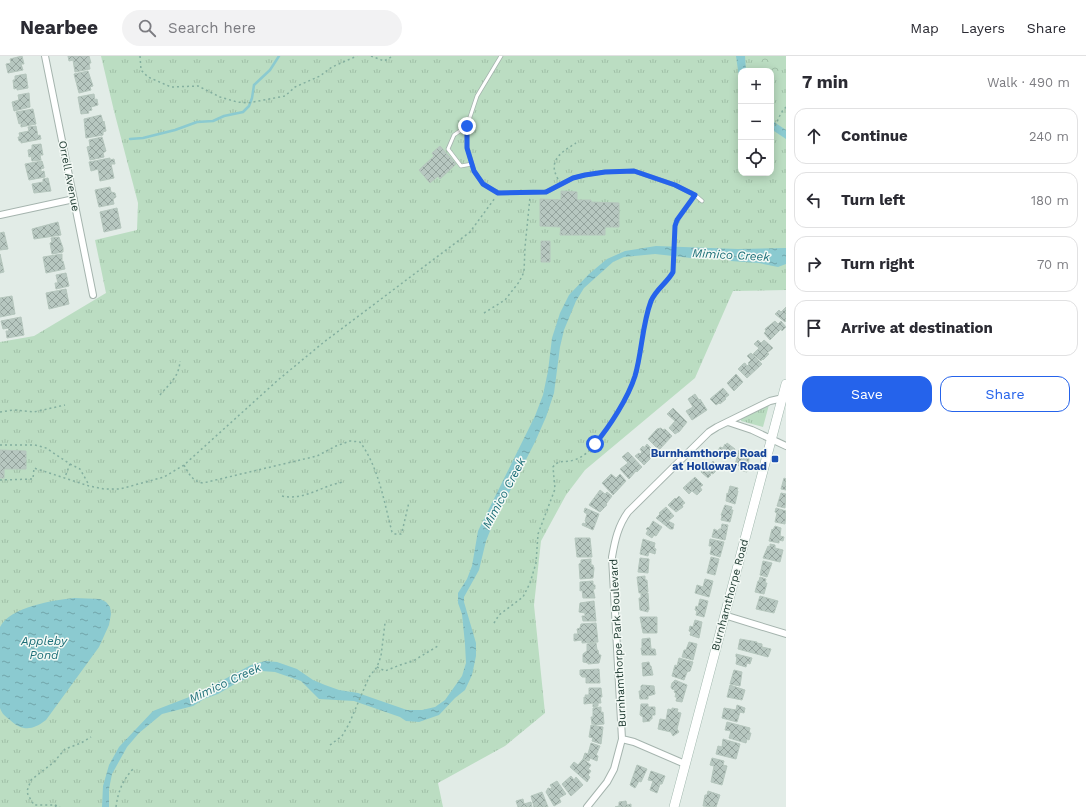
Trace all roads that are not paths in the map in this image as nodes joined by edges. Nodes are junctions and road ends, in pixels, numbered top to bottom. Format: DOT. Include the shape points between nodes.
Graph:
graph roads {
  1 [pos="45,56"];
  2 [pos="500,56"];
  3 [pos="467,126"];
  4 [pos="472,164"];
  5 [pos="74,199"];
  6 [pos="702,201"];
  7 [pos="0,215"];
  8 [pos="93,295"];
  9 [pos="786,384"];
  10 [pos="782,398"];
  11 [pos="728,422"];
  12 [pos="771,439"];
  13 [pos="786,446"];
  14 [pos="724,615"];
  15 [pos="786,634"];
  16 [pos="622,739"];
  17 [pos="685,764"];
  18 [pos="587,807"];
  19 [pos="674,807"];
  1 -- 5 [label="street, Orrell Avenue"];
  2 -- 3 [label="lane" via="477,96"];
  3 -- 4 [label="lane" via="467,148"];
  3 -- 4 [label="lane" via="454,135 448,149 461,166"];
  4 -- 6 [label="lane" via="483,184 498,193 546,192 573,178 585,175 634,171 675,185"];
  5 -- 7 [label="street"];
  5 -- 8 [label="street, Orrell Avenue"];
  9 -- 10 [label="main road, Burnhamthorpe Road"];
  10 -- 11 [label="street, Burnhamthorpe Park Boulevard" via="770,401"];
  10 -- 12 [label="main road, Burnhamthorpe Road"];
  11 -- 12 [label="street"];
  11 -- 16 [label="street, Burnhamthorpe Park Boulevard" via="709,432 628,512 615,540 612,557"];
  12 -- 13 [label="street"];
  12 -- 14 [label="main road, Burnhamthorpe Road"];
  14 -- 15 [label="street"];
  14 -- 17 [label="main road, Burnhamthorpe Road"];
  16 -- 17 [label="street"];
  16 -- 18 [label="street, Burnhamthorpe Park Boulevard" via="608,782"];
  17 -- 19 [label="main road, Burnhamthorpe Road"];
}
